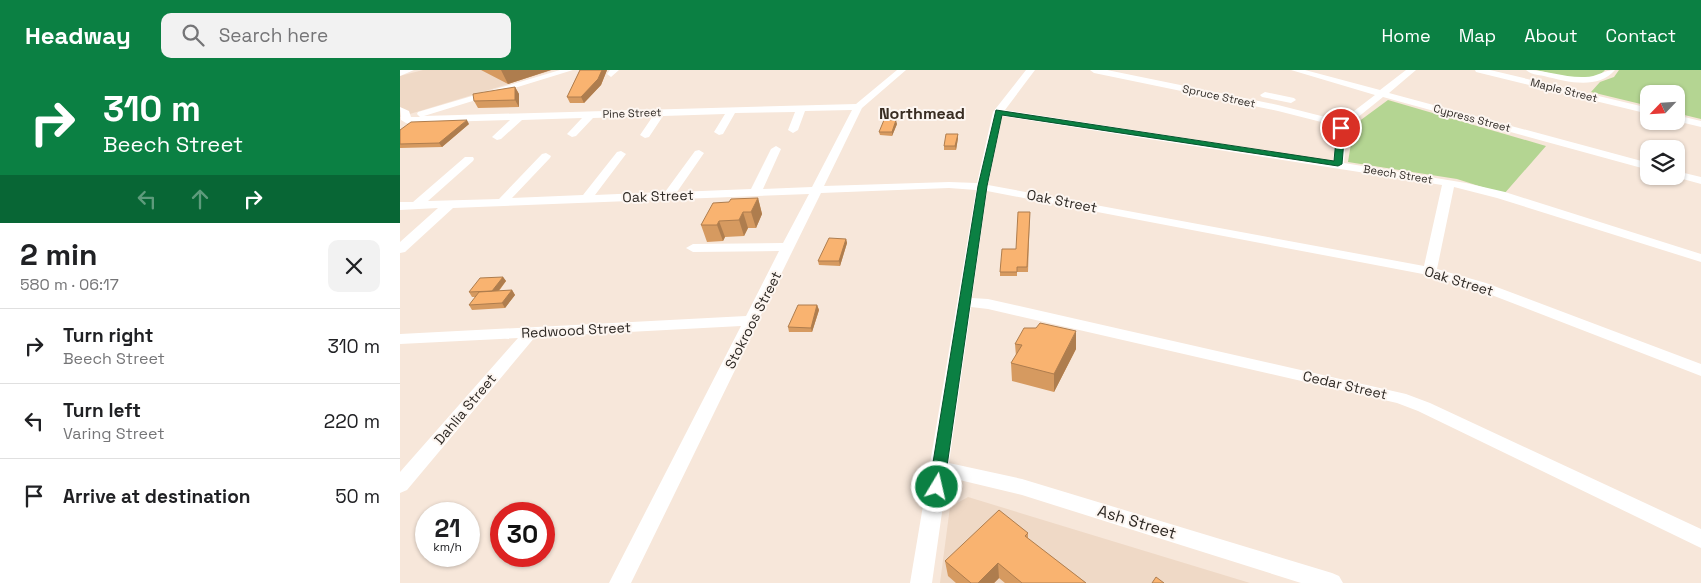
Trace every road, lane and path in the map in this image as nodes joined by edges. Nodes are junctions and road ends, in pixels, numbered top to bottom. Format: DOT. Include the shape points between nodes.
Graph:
graph roads {
  1 [pos="569,70"];
  2 [pos="902,70"];
  3 [pos="1031,70"];
  4 [pos="1094,70"];
  5 [pos="1295,70"];
  6 [pos="1412,70"];
  7 [pos="1480,70"];
  8 [pos="1530,70"];
  9 [pos="1611,70"];
  10 [pos="552,75"];
  11 [pos="492,93"];
  12 [pos="533,94"];
  13 [pos="1382,94"];
  14 [pos="1232,99"];
  15 [pos="1291,100"];
  16 [pos="858,107"];
  17 [pos="473,108"];
  18 [pos="801,108"];
  19 [pos="1640,109"];
  20 [pos="400,110"];
  21 [pos="732,110"];
  22 [pos="661,112"];
  23 [pos="998,112"];
  24 [pos="590,115"];
  25 [pos="519,117"];
  26 [pos="1685,120"];
  27 [pos="403,122"];
  28 [pos="1343,124"];
  29 [pos="1701,124"];
  30 [pos="793,130"];
  31 [pos="719,132"];
  32 [pos="572,134"];
  33 [pos="645,135"];
  34 [pos="496,137"];
  35 [pos="776,149"];
  36 [pos="699,153"];
  37 [pos="621,154"];
  38 [pos="546,156"];
  39 [pos="469,159"];
  40 [pos="1338,164"];
  41 [pos="1640,165"];
  42 [pos="1685,177"];
  43 [pos="1701,181"];
  44 [pos="1449,182"];
  45 [pos="982,186"];
  46 [pos="818,189"];
  47 [pos="755,192"];
  48 [pos="669,195"];
  49 [pos="586,199"];
  50 [pos="502,202"];
  51 [pos="450,204"];
  52 [pos="418,205"];
  53 [pos="400,206"];
  54 [pos="790,246"];
  55 [pos="694,248"];
  56 [pos="400,249"];
  57 [pos="1701,258"];
  58 [pos="1430,271"];
  59 [pos="965,302"];
  60 [pos="753,321"];
  61 [pos="530,333"];
  62 [pos="400,339"];
  63 [pos="1701,370"];
  64 [pos="940,468"];
  65 [pos="400,485"];
  66 [pos="1701,539"];
  67 [pos="620,583"];
  68 [pos="921,583"];
  69 [pos="1332,583"];
  1 -- 10 [label="street"];
  2 -- 16 [label="street, Stokroos Street"];
  3 -- 23 [label="street"];
  4 -- 14 [label="street, Spruce Street"];
  5 -- 13 [label="street, Cypress Street"];
  6 -- 13 [label="street"];
  7 -- 19 [label="street, Maple Street"];
  8 -- 9 [label="street" via="1589,80 1602,78"];
  10 -- 11 [label="street"];
  10 -- 12 [label="street" via="559,79 529,90"];
  11 -- 17 [label="street" via="497,98"];
  11 -- 27 [label="street"];
  13 -- 28 [label="street"];
  13 -- 41 [label="street, Cypress Street"];
  14 -- 15 [label="street" via="1252,93"];
  14 -- 28 [label="street, Spruce Street"];
  16 -- 18 [label="street, Pine Street"];
  16 -- 46 [label="street, Stokroos Street"];
  18 -- 21 [label="street, Pine Street"];
  18 -- 30 [label="street"];
  20 -- 27 [label="street" via="406,113"];
  21 -- 22 [label="street, Pine Street"];
  21 -- 31 [label="street"];
  22 -- 24 [label="street, Pine Street"];
  22 -- 33 [label="street"];
  23 -- 40 [label="street, Beech Street"];
  23 -- 45 [label="street"];
  24 -- 25 [label="street, Pine Street"];
  24 -- 32 [label="street"];
  25 -- 27 [label="street, Pine Street"];
  25 -- 34 [label="street"];
  26 -- 29 [label="street"];
  28 -- 40 [label="street"];
  35 -- 47 [label="street"];
  36 -- 48 [label="street"];
  37 -- 49 [label="street"];
  38 -- 50 [label="street"];
  39 -- 52 [label="street"];
  40 -- 44 [label="street, Beech Street"];
  42 -- 43 [label="street"];
  44 -- 57 [label="street, Beech Street" via="1501,195"];
  44 -- 58 [label="street"];
  45 -- 46 [label="street, Oak Street"];
  45 -- 58 [label="street, Oak Street"];
  45 -- 59 [label="street"];
  46 -- 47 [label="street, Oak Street"];
  46 -- 54 [label="street, Stokroos Street"];
  47 -- 48 [label="street, Oak Street"];
  48 -- 49 [label="street, Oak Street"];
  49 -- 50 [label="street, Oak Street"];
  50 -- 51 [label="street, Oak Street"];
  51 -- 52 [label="street, Oak Street"];
  51 -- 56 [label="street"];
  52 -- 53 [label="street, Oak Street"];
  54 -- 55 [label="street"];
  54 -- 60 [label="street, Stokroos Street"];
  58 -- 63 [label="street, Oak Street" via="1481,286"];
  59 -- 64 [label="street"];
  59 -- 66 [label="street, Cedar Street" via="988,304 1041,322 1400,398"];
  60 -- 61 [label="street, Redwood Street"];
  60 -- 67 [label="street, Stokroos Street"];
  61 -- 62 [label="street, Redwood Street"];
  61 -- 65 [label="street, Dahlia Street"];
  64 -- 68 [label="street"];
  64 -- 69 [label="street, Ash Street" via="1022,487"];
}
